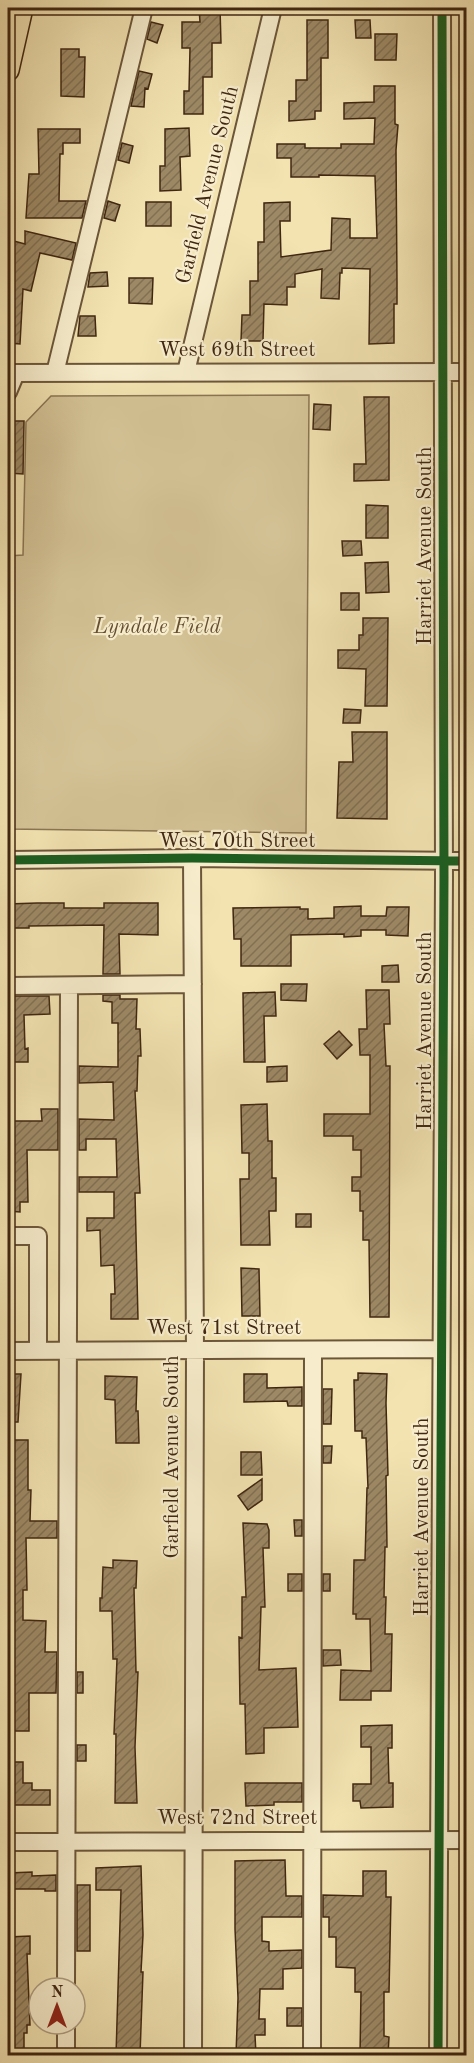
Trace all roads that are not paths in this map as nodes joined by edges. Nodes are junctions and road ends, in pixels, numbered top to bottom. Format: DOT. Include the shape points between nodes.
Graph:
graph roads {
  1 [pos="10,8"];
  2 [pos="22,8"];
  3 [pos="144,8"];
  4 [pos="273,8"];
  5 [pos="442,8"];
  6 [pos="8,20"];
  7 [pos="8,70"];
  8 [pos="186,372"];
  9 [pos="442,372"];
  10 [pos="466,372"];
  11 [pos="12,373"];
  12 [pos="55,373"];
  13 [pos="8,392"];
  14 [pos="192,858"];
  15 [pos="8,860"];
  16 [pos="444,861"];
  17 [pos="466,861"];
  18 [pos="193,984"];
  19 [pos="8,986"];
  20 [pos="69,986"];
  21 [pos="8,1236"];
  22 [pos="441,1349"];
  23 [pos="313,1350"];
  24 [pos="8,1351"];
  25 [pos="38,1351"];
  26 [pos="67,1351"];
  27 [pos="195,1351"];
  28 [pos="439,1840"];
  29 [pos="466,1840"];
  30 [pos="66,1841"];
  31 [pos="193,1841"];
  32 [pos="311,1841"];
  33 [pos="8,1842"];
  34 [pos="66,1976"];
  35 [pos="66,2036"];
  36 [pos="66,2055"];
  37 [pos="192,2055"];
  38 [pos="312,2055"];
  39 [pos="438,2055"];
  1 -- 6 [label="main road"];
  2 -- 7 [label="main road"];
  3 -- 12 [label="street"];
  4 -- 8 [label="street, Garfield Avenue South"];
  5 -- 9 [label="street, Harriet Avenue South"];
  8 -- 9 [label="street, West 69th Street"];
  8 -- 12 [label="street, West 69th Street"];
  9 -- 10 [label="street, West 69th Street"];
  9 -- 16 [label="street, Harriet Avenue South"];
  11 -- 12 [label="street, West 69th Street"];
  11 -- 13 [label="street"];
  14 -- 15 [label="street, West 70th Street"];
  14 -- 16 [label="street, West 70th Street"];
  14 -- 18 [label="street, Garfield Avenue South"];
  16 -- 17 [label="street, West 70th Street"];
  16 -- 22 [label="street, Harriet Avenue South"];
  18 -- 20 [label="street"];
  18 -- 27 [label="street, Garfield Avenue South"];
  19 -- 20 [label="street"];
  20 -- 26 [label="street"];
  21 -- 25 [label="street" via="38,1236"];
  22 -- 23 [label="street, West 71st Street"];
  22 -- 28 [label="street, Harriet Avenue South"];
  23 -- 27 [label="street, West 71st Street"];
  23 -- 32 [label="street"];
  24 -- 25 [label="street, West 71st Street"];
  25 -- 26 [label="street, West 71st Street"];
  26 -- 27 [label="street, West 71st Street"];
  26 -- 30 [label="street"];
  27 -- 31 [label="street, Garfield Avenue South"];
  28 -- 29 [label="street, West 72nd Street"];
  28 -- 32 [label="street, West 72nd Street"];
  28 -- 39 [label="street, Harriet Avenue South"];
  30 -- 31 [label="street, West 72nd Street"];
  30 -- 33 [label="street, West 72nd Street"];
  30 -- 34 [label="street"];
  31 -- 32 [label="street, West 72nd Street"];
  31 -- 37 [label="street, Garfield Avenue South"];
  32 -- 38 [label="street"];
  35 -- 36 [label="street"];
}
